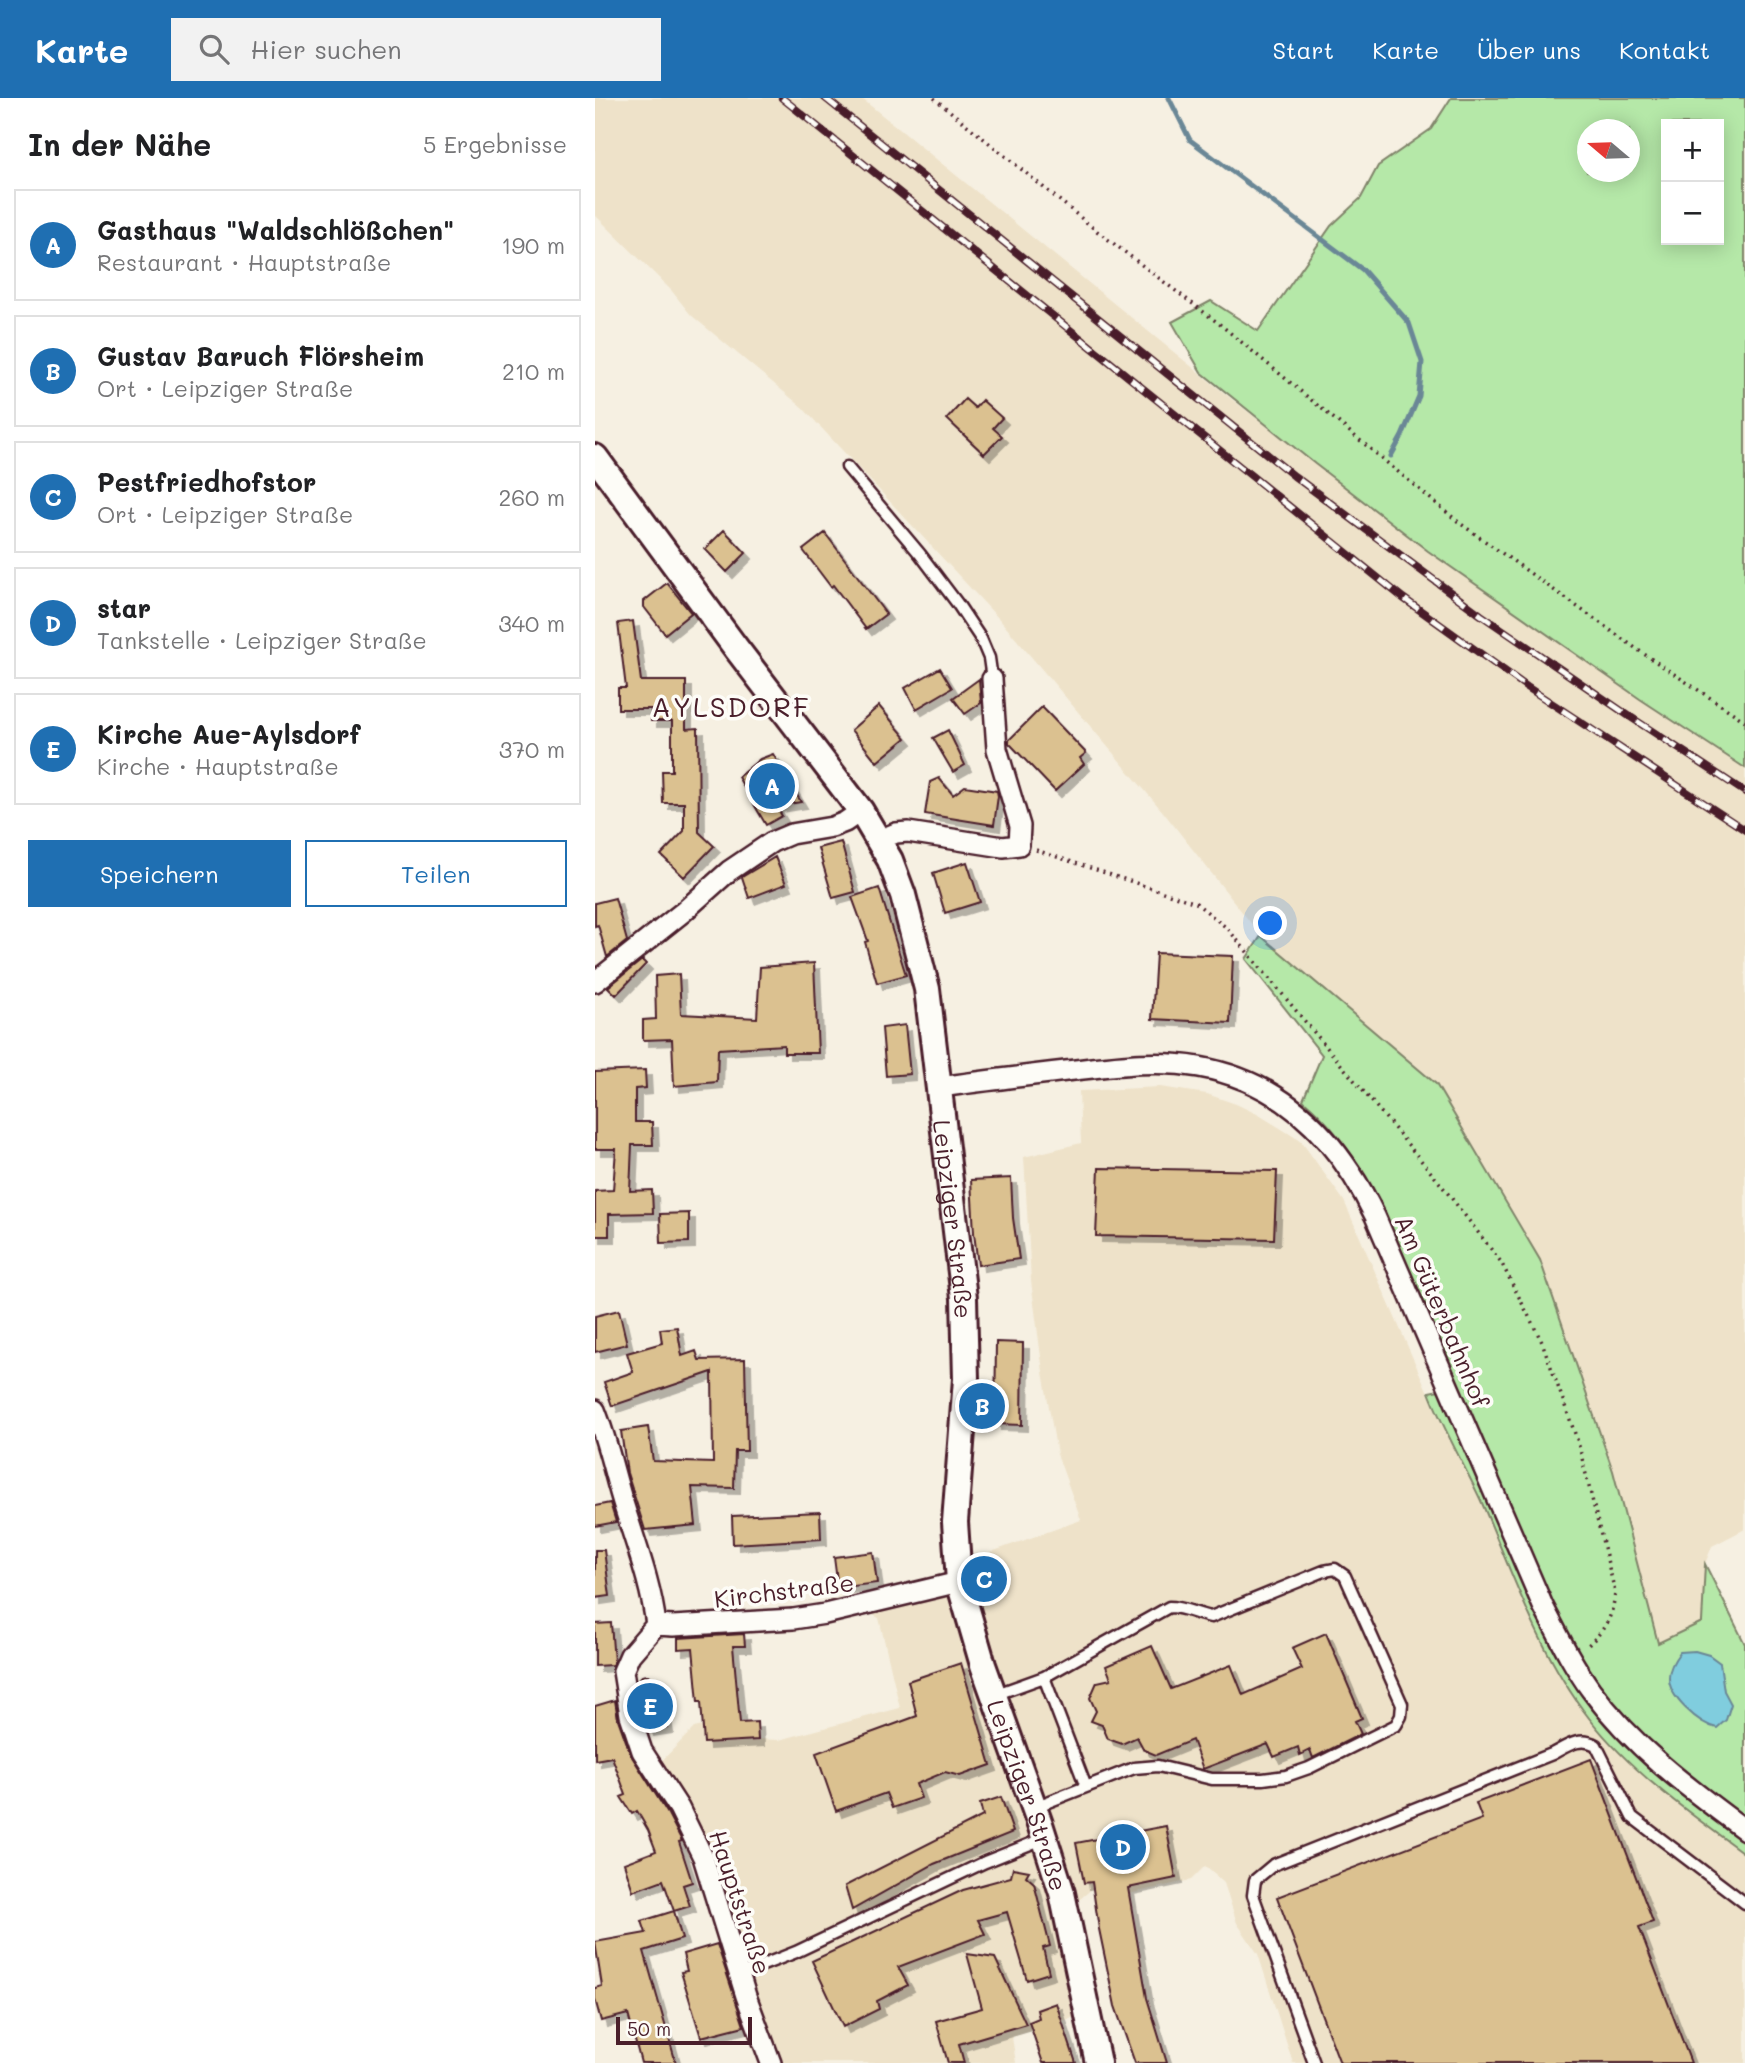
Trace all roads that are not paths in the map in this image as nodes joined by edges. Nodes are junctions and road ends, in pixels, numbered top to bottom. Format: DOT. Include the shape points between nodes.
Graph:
graph roads {
  1 [pos="595,457"];
  2 [pos="846,467"];
  3 [pos="992,678"];
  4 [pos="860,811"];
  5 [pos="879,840"];
  6 [pos="595,982"];
  7 [pos="939,1087"];
  8 [pos="595,1410"];
  9 [pos="959,1582"];
  10 [pos="656,1625"];
  11 [pos="1044,1677"];
  12 [pos="993,1695"];
  13 [pos="1086,1787"];
  14 [pos="1034,1807"];
  15 [pos="1745,1830"];
  16 [pos="1045,1838"];
  17 [pos="1745,1903"];
  18 [pos="740,1974"];
  19 [pos="771,2063"];
  20 [pos="1098,2063"];
  21 [pos="1314,2063"];
  1 -- 4 [label="street, Leipziger Straße"];
  2 -- 3 [label="lane" via="963,612 981,639"];
  3 -- 5 [label="street" via="997,749 1020,826 1019,845 1003,848 908,832"];
  4 -- 5 [label="street, Leipziger Straße"];
  4 -- 6 [label="street" via="832,827 772,842 729,871"];
  5 -- 7 [label="street, Leipziger Straße" via="897,879 922,964"];
  7 -- 9 [label="street, Leipziger Straße" via="965,1324 966,1379 955,1522"];
  7 -- 15 [label="street, Am Güterbahnhof" via="1103,1067 1180,1065 1215,1070 1249,1083 1311,1123 1344,1160 1370,1205 1543,1606 1571,1659 1630,1736"];
  8 -- 10 [label="street" via="644,1565"];
  9 -- 10 [label="street, Kirchstraße" via="793,1619"];
  9 -- 12 [label="street, Leipziger Straße"];
  10 -- 18 [label="street, Hauptstraße" via="625,1663 625,1693 642,1751 680,1808 703,1857"];
  11 -- 12 [label="lane"];
  11 -- 13 [label="lane"];
  11 -- 13 [label="lane" via="1168,1607 1211,1617 1335,1569 1345,1576 1402,1704 1396,1725 1286,1776 1212,1779 1159,1766 1134,1768"];
  12 -- 14 [label="street, Leipziger Straße"];
  13 -- 14 [label="lane"];
  14 -- 16 [label="street, Leipziger Straße"];
  16 -- 18 [label="lane"];
  16 -- 20 [label="street, Leipziger Straße" via="1068,1916"];
  17 -- 21 [label="lane" via="1632,1817 1596,1745 1587,1740 1575,1742 1273,1865 1255,1880 1253,1895"];
  18 -- 19 [label="street, Hauptstraße"];
}
